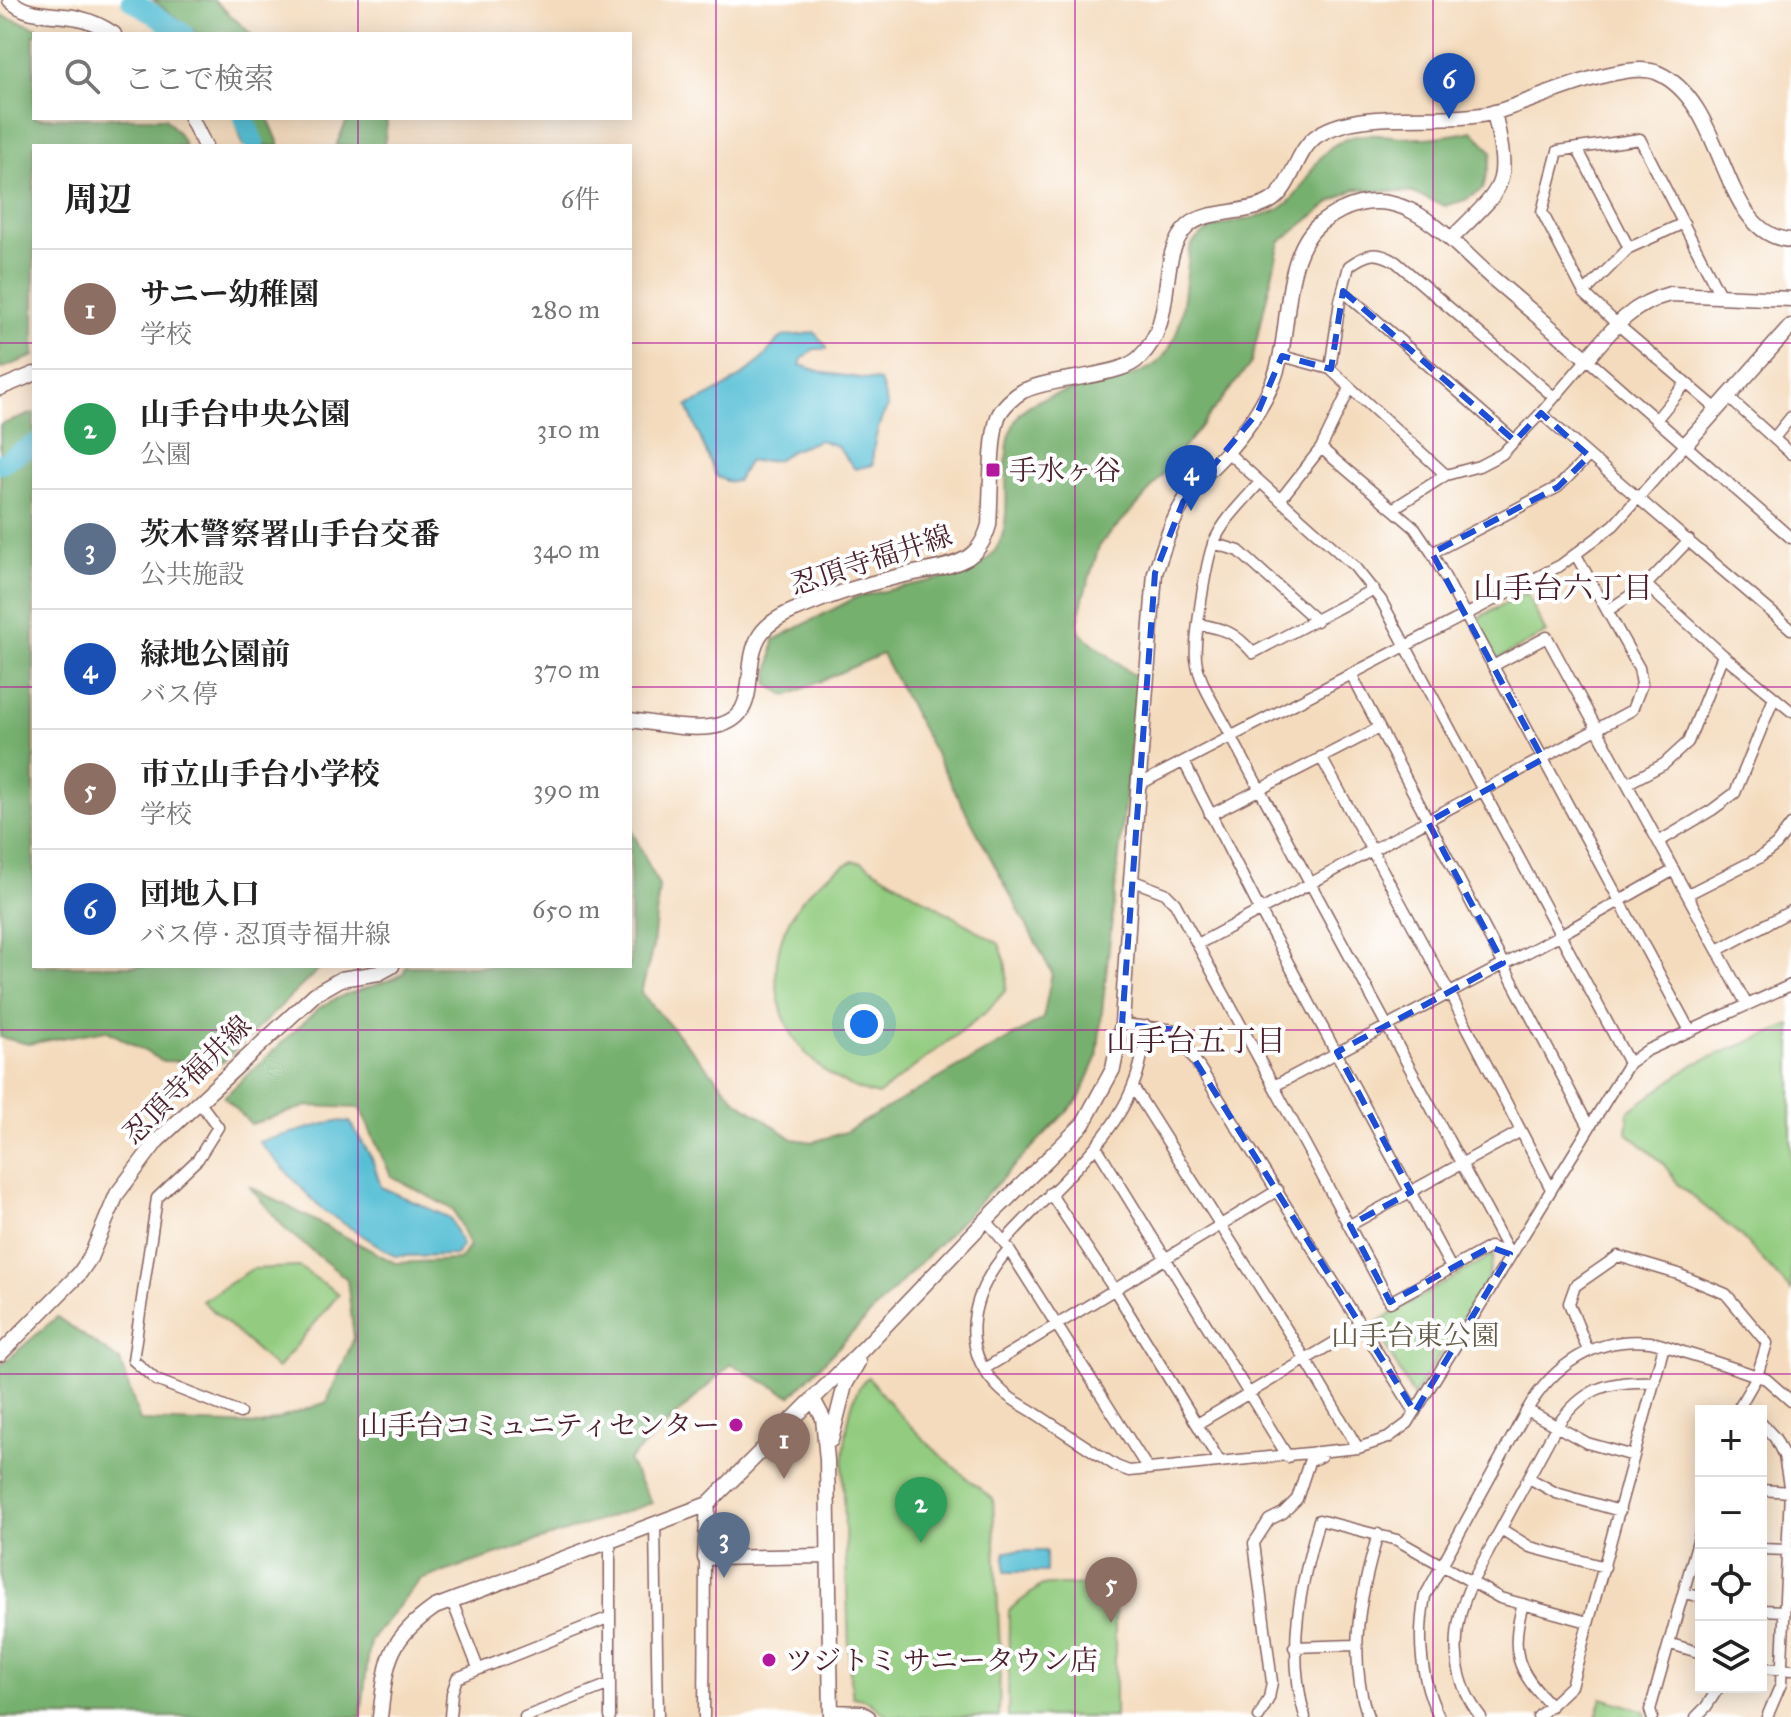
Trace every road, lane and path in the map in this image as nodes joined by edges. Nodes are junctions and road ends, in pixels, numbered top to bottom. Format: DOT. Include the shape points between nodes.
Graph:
graph roads {
  1 [pos="10,0"];
  2 [pos="111,32"];
  3 [pos="1494,112"];
  4 [pos="192,120"];
  5 [pos="204,144"];
  6 [pos="1577,148"];
  7 [pos="1684,223"];
  8 [pos="1452,238"];
  9 [pos="1791,240"];
  10 [pos="1629,248"];
  11 [pos="1343,291"];
  12 [pos="1584,293"];
  13 [pos="1720,295"];
  14 [pos="1791,299"];
  15 [pos="1617,324"];
  16 [pos="1791,326"];
  17 [pos="1282,356"];
  18 [pos="1587,359"];
  19 [pos="1330,369"];
  20 [pos="32,375"];
  21 [pos="1686,383"];
  22 [pos="0,388"];
  23 [pos="1350,388"];
  24 [pos="1554,397"];
  25 [pos="1729,398"];
  26 [pos="1718,410"];
  27 [pos="1541,413"];
  28 [pos="1791,417"];
  29 [pos="1656,420"];
  30 [pos="1774,438"];
  31 [pos="1515,441"];
  32 [pos="1686,444"];
  33 [pos="1321,448"];
  34 [pos="1227,452"];
  35 [pos="1791,454"];
  36 [pos="1589,456"];
  37 [pos="1446,475"];
  38 [pos="1260,482"];
  39 [pos="1280,500"];
  40 [pos="1637,500"];
  41 [pos="1394,508"];
  42 [pos="1791,538"];
  43 [pos="1689,540"];
  44 [pos="1213,543"];
  45 [pos="1432,553"];
  46 [pos="1576,555"];
  47 [pos="1646,585"];
  48 [pos="1374,589"];
  49 [pos="1607,611"];
  50 [pos="1466,614"];
  51 [pos="1317,621"];
  52 [pos="1198,624"];
  53 [pos="1791,629"];
  54 [pos="1406,644"];
  55 [pos="1723,655"];
  56 [pos="1493,666"];
  57 [pos="1351,674"];
  58 [pos="1774,698"];
  59 [pos="1791,711"];
  60 [pos="632,720"];
  61 [pos="1377,729"];
  62 [pos="1598,729"];
  63 [pos="1232,738"];
  64 [pos="1321,757"];
  65 [pos="1543,759"];
  66 [pos="1184,762"];
  67 [pos="1628,783"];
  68 [pos="1140,784"];
  69 [pos="1260,789"];
  70 [pos="1484,789"];
  71 [pos="1210,815"];
  72 [pos="1428,822"];
  73 [pos="1791,825"];
  74 [pos="1660,841"];
  75 [pos="1373,851"];
  76 [pos="1674,870"];
  77 [pos="1131,880"];
  78 [pos="1311,885"];
  79 [pos="1688,894"];
  80 [pos="1620,901"];
  81 [pos="1791,911"];
  82 [pos="1261,912"];
  83 [pos="1560,935"];
  84 [pos="1198,944"];
  85 [pos="1718,950"];
  86 [pos="1503,963"];
  87 [pos="388,968"];
  88 [pos="1791,985"];
  89 [pos="1449,992"];
  90 [pos="1747,1005"];
  91 [pos="1122,1024"];
  92 [pos="1147,1026"];
  93 [pos="1386,1026"];
  94 [pos="1690,1031"];
  95 [pos="1337,1052"];
  96 [pos="1629,1063"];
  97 [pos="1274,1086"];
  98 [pos="1133,1087"];
  99 [pos="200,1103"];
  100 [pos="1589,1127"];
  101 [pos="1521,1131"];
  102 [pos="1096,1146"];
  103 [pos="1463,1164"];
  104 [pos="1551,1189"];
  105 [pos="1278,1190"];
  106 [pos="1411,1192"];
  107 [pos="1050,1193"];
  108 [pos="986,1220"];
  109 [pos="1219,1225"];
  110 [pos="1350,1225"];
  111 [pos="1007,1245"];
  112 [pos="1510,1254"];
  113 [pos="1166,1256"];
  114 [pos="1451,1268"];
  115 [pos="1114,1289"];
  116 [pos="1058,1324"];
  117 [pos="1362,1326"];
  118 [pos="1664,1346"];
  119 [pos="865,1347"];
  120 [pos="1588,1351"];
  121 [pos="0,1354"];
  122 [pos="1306,1360"];
  123 [pos="984,1369"];
  124 [pos="1757,1376"];
  125 [pos="1655,1382"];
  126 [pos="1249,1394"];
  127 [pos="813,1399"];
  128 [pos="1791,1401"];
  129 [pos="1743,1405"];
  130 [pos="1527,1410"];
  131 [pos="1415,1412"];
  132 [pos="240,1413"];
  133 [pos="1197,1424"];
  134 [pos="1556,1427"];
  135 [pos="1767,1429"];
  136 [pos="1358,1448"];
  137 [pos="1325,1453"];
  138 [pos="1634,1456"];
  139 [pos="1288,1457"];
  140 [pos="827,1460"];
  141 [pos="1220,1462"];
  142 [pos="1148,1469"];
  143 [pos="1529,1478"];
  144 [pos="1767,1490"];
  145 [pos="1790,1492"];
  146 [pos="708,1504"];
  147 [pos="1620,1511"];
  148 [pos="655,1524"];
  149 [pos="1501,1529"];
  150 [pos="1378,1534"];
  151 [pos="610,1541"];
  152 [pos="1696,1549"];
  153 [pos="1767,1549"];
  154 [pos="1787,1550"];
  155 [pos="827,1556"];
  156 [pos="705,1558"];
  157 [pos="1440,1566"];
  158 [pos="1605,1567"];
  159 [pos="1472,1582"];
  160 [pos="1684,1593"];
  161 [pos="1695,1596"];
  162 [pos="452,1601"];
  163 [pos="1523,1604"];
  164 [pos="1767,1610"];
  165 [pos="1784,1611"];
  166 [pos="610,1617"];
  167 [pos="1588,1622"];
  168 [pos="1671,1644"];
  169 [pos="1355,1645"];
  170 [pos="1294,1647"];
  171 [pos="1695,1651"];
  172 [pos="478,1668"];
  173 [pos="1786,1669"];
  174 [pos="610,1684"];
  175 [pos="1714,1693"];
  176 [pos="1551,1706"];
  177 [pos="831,1714"];
  178 [pos="380,1717"];
  179 [pos="450,1717"];
  180 [pos="525,1717"];
  181 [pos="610,1717"];
  182 [pos="658,1717"];
  183 [pos="704,1717"];
  184 [pos="868,1717"];
  185 [pos="1259,1717"];
  186 [pos="1305,1717"];
  187 [pos="1368,1717"];
  188 [pos="1439,1717"];
  189 [pos="1481,1717"];
  190 [pos="1538,1717"];
  191 [pos="1652,1717"];
  192 [pos="1696,1717"];
  193 [pos="1767,1717"];
  1 -- 2 [label="street" via="28,11 77,17"];
  3 -- 8 [label="street" via="1503,151 1500,186"];
  3 -- 9 [label="street, 忍頂寺福井線" via="1631,68 1657,72 1699,108 1739,202 1752,220 1769,234"];
  3 -- 60 [label="street, 忍頂寺福井線" via="1449,119 1366,120 1339,127 1318,135 1306,148 1270,202 1190,224 1172,254 1162,321 1136,361 1022,392 999,415 989,525 976,551 955,563 854,587 774,621 755,646 747,703 737,717 708,727"];
  4 -- 5 [label="street"];
  6 -- 7 [label="street" via="1640,139"];
  6 -- 10 [label="street"];
  6 -- 12 [label="street" via="1557,154 1542,208"];
  7 -- 10 [label="street"];
  7 -- 13 [label="street"];
  8 -- 17 [label="street" via="1405,207 1381,202 1353,205 1321,220 1304,242 1294,270"];
  8 -- 18 [label="street"];
  10 -- 12 [label="street"];
  11 -- 19 [label="street"];
  11 -- 24 [label="street" via="1349,266 1380,253"];
  11 -- 31 [label="street"];
  12 -- 15 [label="street"];
  13 -- 14 [label="street"];
  13 -- 15 [label="street" via="1652,298"];
  15 -- 18 [label="street"];
  15 -- 21 [label="street"];
  16 -- 25 [label="street"];
  17 -- 19 [label="street"];
  17 -- 34 [label="street" via="1258,412"];
  18 -- 24 [label="street"];
  18 -- 29 [label="street"];
  19 -- 23 [label="street"];
  20 -- 22 [label="street"];
  21 -- 26 [label="street"];
  21 -- 29 [label="street"];
  23 -- 33 [label="street"];
  23 -- 37 [label="street"];
  24 -- 27 [label="street"];
  25 -- 26 [label="street"];
  25 -- 30 [label="street"];
  26 -- 32 [label="street"];
  27 -- 31 [label="street"];
  27 -- 36 [label="street"];
  28 -- 30 [label="street"];
  29 -- 32 [label="street"];
  30 -- 35 [label="street"];
  31 -- 37 [label="street" via="1479,466"];
  32 -- 40 [label="street"];
  32 -- 42 [label="street"];
  33 -- 39 [label="street"];
  33 -- 41 [label="street"];
  34 -- 38 [label="street"];
  34 -- 68 [label="street" via="1183,502 1155,573"];
  36 -- 40 [label="street"];
  36 -- 45 [label="street" via="1558,487"];
  37 -- 41 [label="street"];
  38 -- 39 [label="street"];
  38 -- 44 [label="street"];
  39 -- 48 [label="street"];
  40 -- 43 [label="street"];
  40 -- 46 [label="street"];
  41 -- 45 [label="street"];
  43 -- 47 [label="street"];
  43 -- 53 [label="street"];
  44 -- 51 [label="street" via="1239,551"];
  44 -- 52 [label="street"];
  45 -- 50 [label="street"];
  46 -- 49 [label="street"];
  46 -- 50 [label="street"];
  47 -- 49 [label="street"];
  47 -- 55 [label="street"];
  48 -- 51 [label="street"];
  48 -- 54 [label="street"];
  49 -- 62 [label="street" via="1639,668 1642,684 1632,710"];
  50 -- 54 [label="street"];
  50 -- 56 [label="street"];
  51 -- 52 [label="street" via="1253,653 1227,630"];
  52 -- 63 [label="street" via="1196,660"];
  54 -- 57 [label="street"];
  54 -- 70 [label="street"];
  55 -- 58 [label="street"];
  55 -- 67 [label="street" via="1688,742 1664,764"];
  56 -- 62 [label="street" via="1547,637"];
  56 -- 65 [label="street"];
  57 -- 61 [label="street"];
  57 -- 63 [label="street"];
  58 -- 59 [label="street"];
  58 -- 74 [label="street" via="1735,793"];
  61 -- 64 [label="street"];
  61 -- 72 [label="street"];
  62 -- 65 [label="street"];
  62 -- 67 [label="street"];
  63 -- 66 [label="street"];
  63 -- 69 [label="street"];
  64 -- 69 [label="street"];
  64 -- 75 [label="street"];
  65 -- 70 [label="street"];
  65 -- 80 [label="street"];
  66 -- 68 [label="street"];
  66 -- 71 [label="street"];
  67 -- 74 [label="street"];
  68 -- 77 [label="street"];
  69 -- 71 [label="street"];
  69 -- 78 [label="street"];
  70 -- 72 [label="street"];
  70 -- 83 [label="street"];
  71 -- 82 [label="street"];
  72 -- 75 [label="street"];
  72 -- 86 [label="street"];
  73 -- 79 [label="street" via="1759,858"];
  74 -- 76 [label="street"];
  75 -- 78 [label="street"];
  75 -- 89 [label="street"];
  76 -- 79 [label="street"];
  76 -- 80 [label="street"];
  77 -- 84 [label="street" via="1165,893"];
  77 -- 91 [label="street"];
  78 -- 82 [label="street"];
  78 -- 93 [label="street"];
  79 -- 85 [label="street"];
  80 -- 83 [label="street"];
  80 -- 94 [label="street"];
  81 -- 85 [label="street"];
  82 -- 84 [label="street"];
  82 -- 95 [label="street"];
  83 -- 86 [label="street"];
  83 -- 96 [label="street"];
  84 -- 97 [label="street"];
  85 -- 90 [label="street"];
  86 -- 89 [label="street"];
  86 -- 100 [label="street"];
  87 -- 99 [label="street, 忍頂寺福井線" via="328,985"];
  88 -- 90 [label="street"];
  89 -- 93 [label="street"];
  89 -- 101 [label="street"];
  90 -- 94 [label="street"];
  91 -- 92 [label="street"];
  91 -- 108 [label="street" via="1113,1069 1083,1124"];
  92 -- 98 [label="street"];
  92 -- 105 [label="street" via="1176,1030"];
  93 -- 95 [label="street"];
  93 -- 103 [label="street"];
  94 -- 96 [label="street"];
  95 -- 97 [label="street"];
  95 -- 106 [label="street"];
  96 -- 100 [label="street"];
  97 -- 110 [label="street"];
  98 -- 102 [label="street"];
  98 -- 109 [label="street"];
  99 -- 121 [label="street, 忍頂寺福井線" via="157,1141 117,1194 79,1274"];
  99 -- 132 [label="street" via="218,1127 198,1159 157,1198 133,1360 156,1380"];
  100 -- 104 [label="street"];
  101 -- 103 [label="street"];
  101 -- 104 [label="street"];
  102 -- 107 [label="street"];
  102 -- 113 [label="street"];
  103 -- 106 [label="street"];
  103 -- 112 [label="street"];
  104 -- 112 [label="street"];
  105 -- 109 [label="street"];
  105 -- 117 [label="street"];
  106 -- 110 [label="street"];
  106 -- 114 [label="street"];
  107 -- 111 [label="street"];
  107 -- 115 [label="street"];
  108 -- 111 [label="street"];
  108 -- 119 [label="street"];
  109 -- 113 [label="street"];
  109 -- 122 [label="street"];
  110 -- 114 [label="street" via="1390,1302"];
  111 -- 116 [label="street"];
  111 -- 123 [label="street" via="975,1305 973,1343"];
  112 -- 114 [label="street" via="1490,1247"];
  112 -- 131 [label="street"];
  113 -- 115 [label="street"];
  113 -- 126 [label="street"];
  115 -- 116 [label="street"];
  115 -- 133 [label="street"];
  116 -- 123 [label="street"];
  116 -- 142 [label="street"];
  117 -- 122 [label="street"];
  117 -- 131 [label="street"];
  118 -- 120 [label="street" via="1641,1342"];
  118 -- 124 [label="street"];
  118 -- 125 [label="street"];
  119 -- 127 [label="street"];
  119 -- 140 [label="street" via="845,1385"];
  120 -- 124 [label="street" via="1569,1303 1575,1286 1618,1256 1726,1294 1767,1343"];
  120 -- 130 [label="street" via="1551,1375"];
  122 -- 126 [label="street"];
  122 -- 136 [label="street"];
  123 -- 142 [label="street" via="1002,1391 1116,1466"];
  124 -- 128 [label="street"];
  124 -- 129 [label="street"];
  125 -- 134 [label="street" via="1599,1387 1571,1406"];
  125 -- 138 [label="street"];
  126 -- 133 [label="street"];
  126 -- 139 [label="street"];
  127 -- 140 [label="street" via="823,1418"];
  127 -- 146 [label="street"];
  130 -- 134 [label="street"];
  130 -- 157 [label="street"];
  131 -- 136 [label="street" via="1388,1438"];
  133 -- 141 [label="street"];
  134 -- 138 [label="street" via="1587,1443"];
  134 -- 143 [label="street"];
  135 -- 145 [label="street" via="1784,1456"];
  136 -- 137 [label="street"];
  137 -- 139 [label="street"];
  137 -- 185 [label="street" via="1309,1462 1297,1499 1269,1520 1254,1543 1272,1682"];
  138 -- 147 [label="street"];
  139 -- 141 [label="street"];
  140 -- 155 [label="street"];
  141 -- 142 [label="street"];
  143 -- 147 [label="street" via="1556,1493"];
  143 -- 149 [label="street"];
  144 -- 145 [label="street"];
  145 -- 154 [label="street"];
  146 -- 148 [label="street"];
  146 -- 156 [label="street"];
  147 -- 158 [label="street"];
  148 -- 151 [label="street"];
  148 -- 182 [label="street"];
  149 -- 158 [label="street" via="1530,1547"];
  149 -- 159 [label="street"];
  150 -- 157 [label="street"];
  150 -- 169 [label="street" via="1363,1585"];
  150 -- 170 [label="street" via="1319,1520 1305,1566"];
  151 -- 162 [label="street"];
  151 -- 166 [label="street"];
  152 -- 160 [label="street"];
  153 -- 154 [label="street"];
  154 -- 165 [label="street"];
  155 -- 156 [label="street"];
  155 -- 177 [label="street"];
  156 -- 183 [label="street"];
  157 -- 159 [label="street"];
  157 -- 188 [label="street" via="1425,1596 1419,1627 1421,1662"];
  158 -- 167 [label="street"];
  159 -- 163 [label="street"];
  159 -- 189 [label="street" via="1461,1606 1456,1652 1466,1692"];
  160 -- 161 [label="street"];
  160 -- 168 [label="street"];
  162 -- 172 [label="street"];
  162 -- 178 [label="street" via="414,1622 398,1640 387,1664"];
  163 -- 167 [label="street"];
  163 -- 176 [label="street" via="1517,1659"];
  164 -- 165 [label="street"];
  165 -- 173 [label="street"];
  166 -- 172 [label="street"];
  166 -- 174 [label="street"];
  167 -- 176 [label="street" via="1571,1686"];
  168 -- 171 [label="street"];
  168 -- 191 [label="street"];
  169 -- 170 [label="street"];
  169 -- 187 [label="street"];
  170 -- 186 [label="street"];
  172 -- 179 [label="street" via="457,1678"];
  173 -- 193 [label="street"];
  174 -- 180 [label="street"];
  174 -- 181 [label="street"];
  175 -- 192 [label="street"];
  176 -- 190 [label="street"];
  177 -- 184 [label="street"];
}
